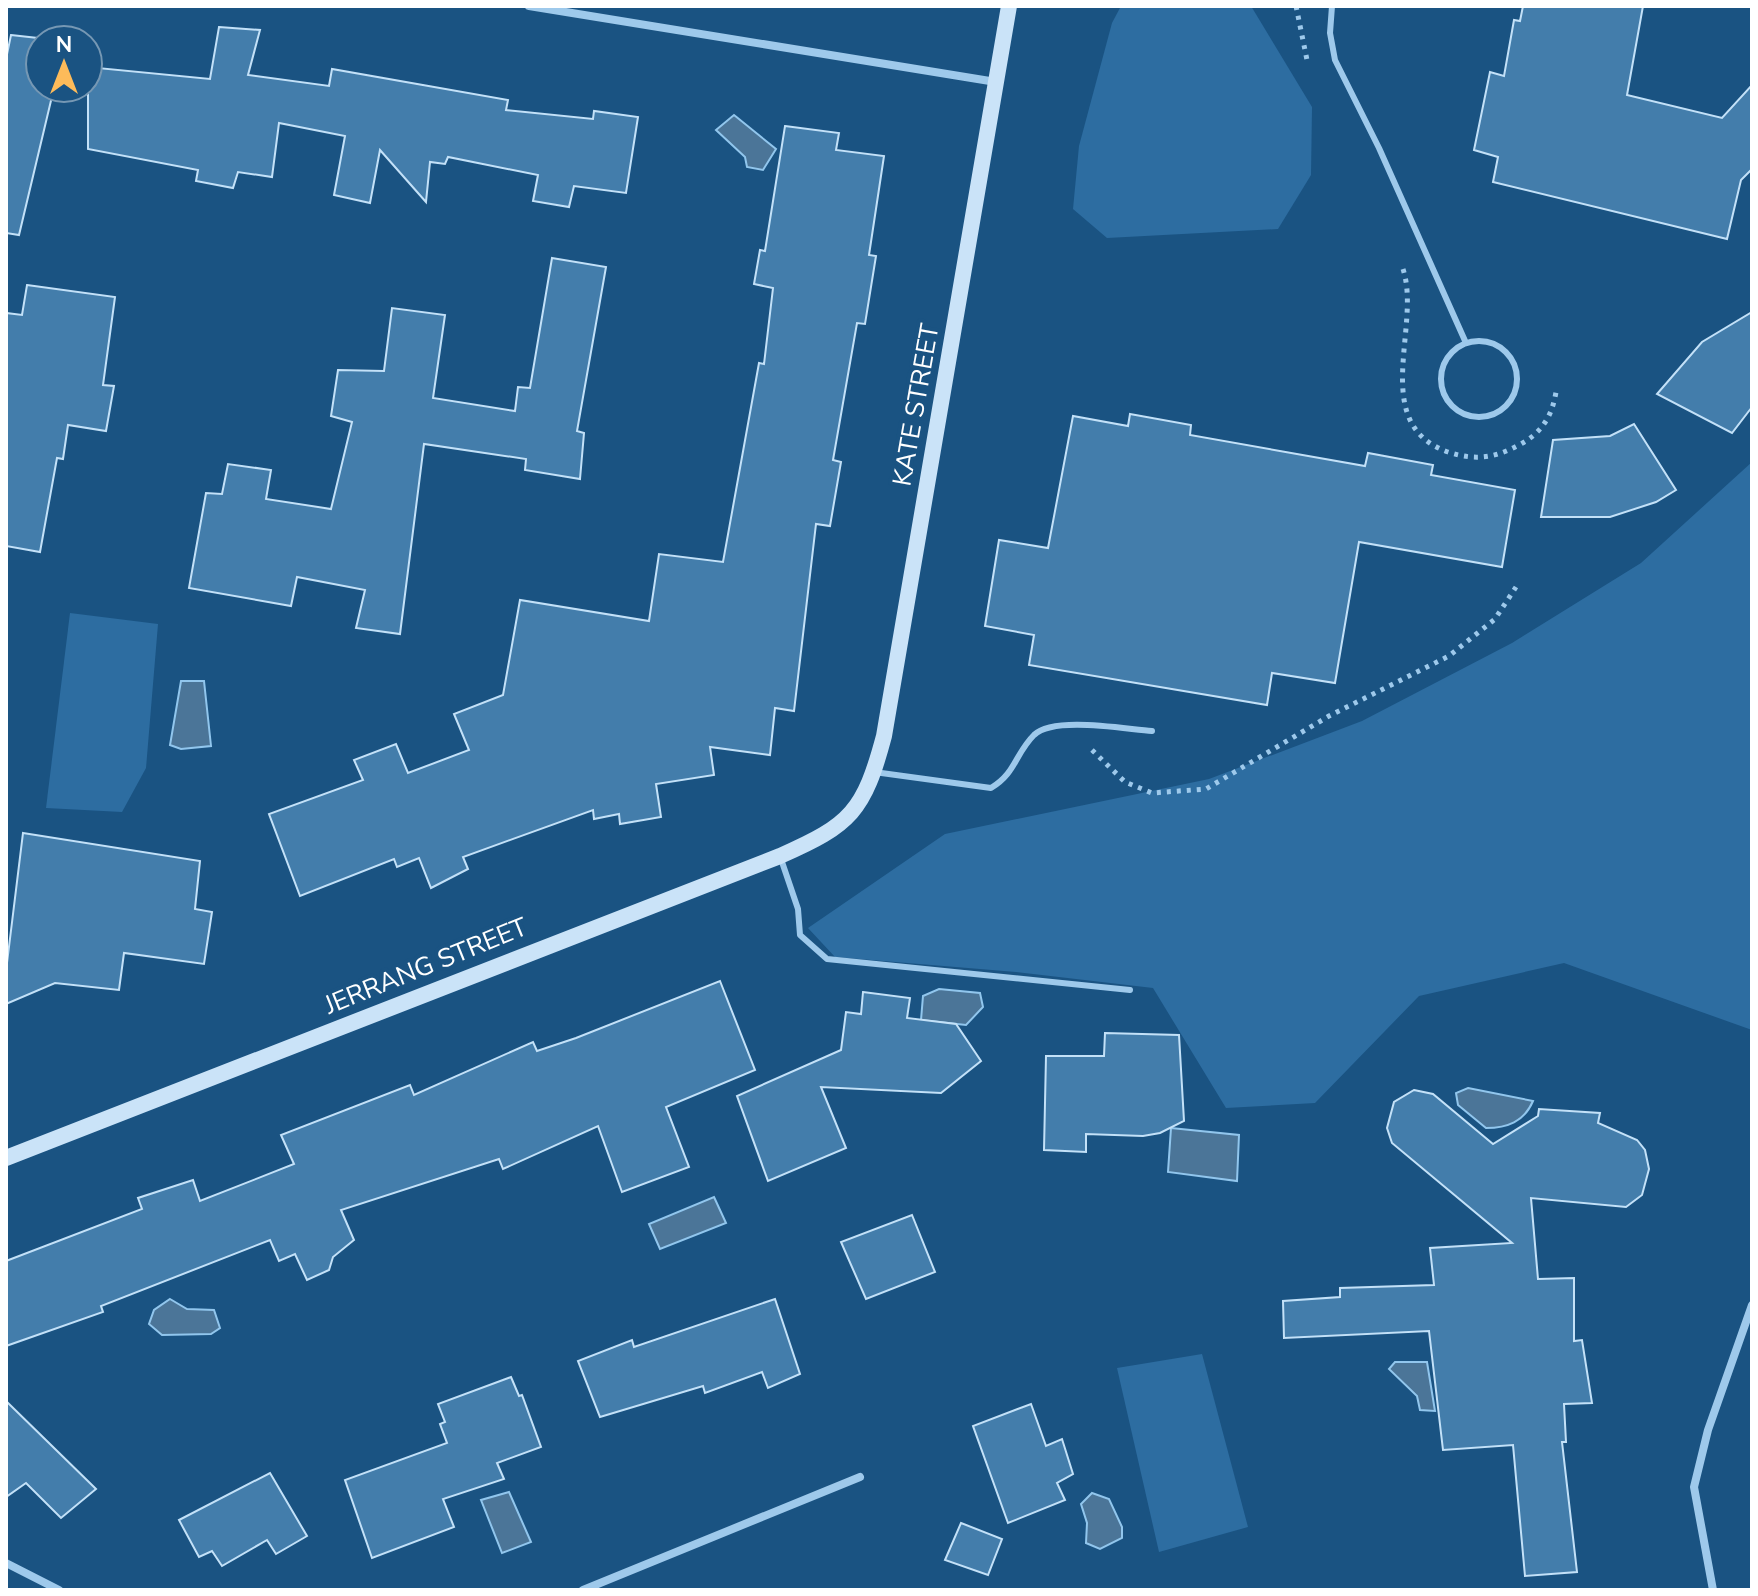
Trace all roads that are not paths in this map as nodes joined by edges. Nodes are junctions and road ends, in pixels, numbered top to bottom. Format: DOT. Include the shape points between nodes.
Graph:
graph roads {
  1 [pos="529,6"];
  2 [pos="1009,6"];
  3 [pos="1332,6"];
  4 [pos="996,82"];
  5 [pos="1466,343"];
  6 [pos="1152,731"];
  7 [pos="874,772"];
  8 [pos="856,808"];
  9 [pos="780,856"];
  10 [pos="1130,990"];
  11 [pos="6,1158"];
  12 [pos="1752,1305"];
  13 [pos="860,1477"];
  14 [pos="6,1563"];
  15 [pos="59,1590"];
  16 [pos="583,1590"];
  17 [pos="1713,1590"];
  1 -- 4 [label="street"];
  2 -- 4 [label="street, KATE STREET"];
  3 -- 5 [label="lane" via="1335,60"];
  4 -- 7 [label="street, KATE STREET"];
  5 -- 5 [label="lane" via="1478,340 1502,348 1516,367 1515,392 1488,416 1462,413 1452,406 1441,383 1446,359"];
  6 -- 7 [label="lane" via="1058,725 1035,734 1007,779 991,788"];
  7 -- 8 [label="street, KATE STREET"];
  8 -- 9 [label="street, JERRANG STREET" via="825,836"];
  9 -- 10 [label="lane" via="798,909 800,935 827,959"];
  9 -- 11 [label="street, JERRANG STREET"];
  12 -- 17 [label="street" via="1694,1487"];
  13 -- 16 [label="street"];
  14 -- 15 [label="street"];
}
